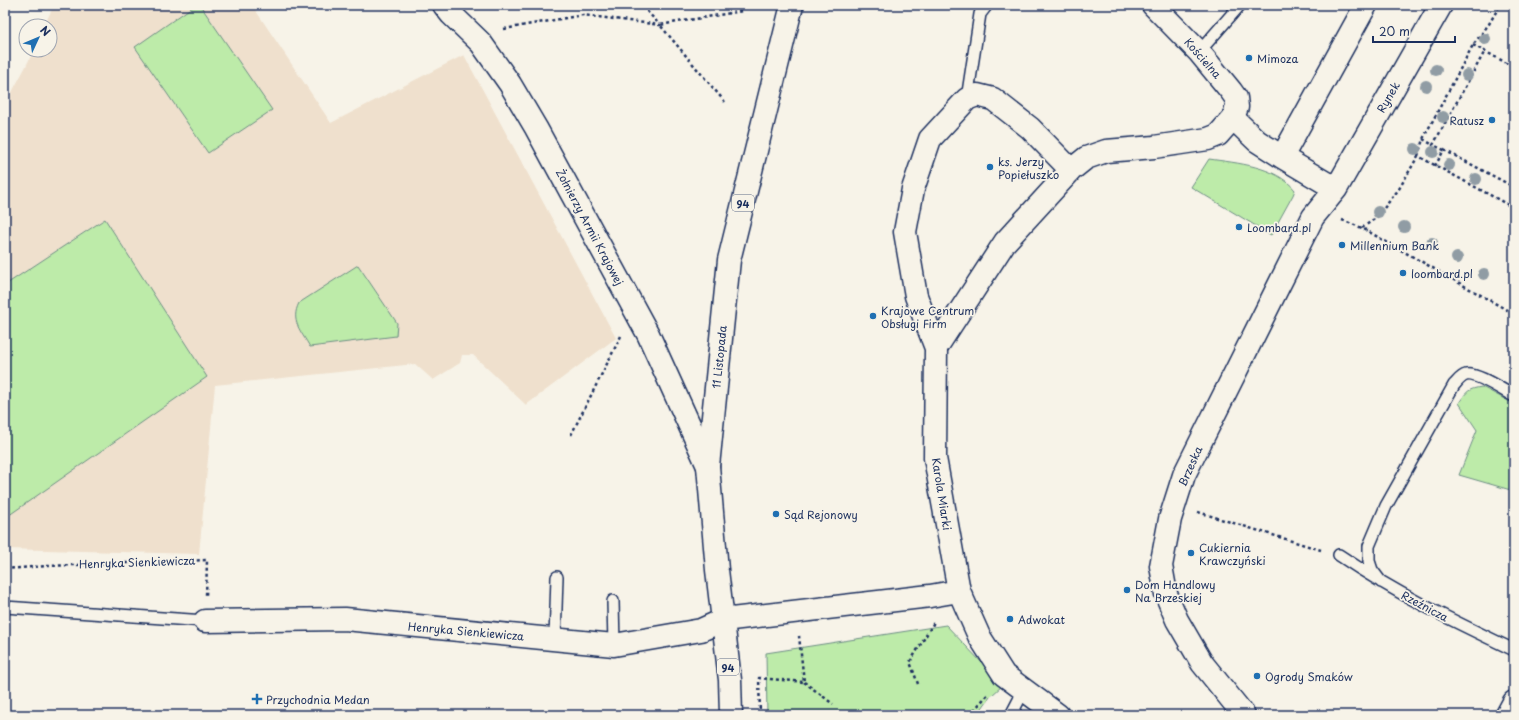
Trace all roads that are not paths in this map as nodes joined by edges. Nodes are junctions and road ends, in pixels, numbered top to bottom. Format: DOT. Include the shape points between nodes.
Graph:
graph roads {
  1 [pos="444,5"];
  2 [pos="792,5"];
  3 [pos="987,5"];
  4 [pos="1154,5"];
  5 [pos="1240,5"];
  6 [pos="1366,5"];
  7 [pos="1440,5"];
  8 [pos="1199,52"];
  9 [pos="967,98"];
  10 [pos="1233,118"];
  11 [pos="1282,157"];
  12 [pos="1071,170"];
  13 [pos="1336,189"];
  14 [pos="1313,217"];
  15 [pos="936,348"];
  16 [pos="1514,396"];
  17 [pos="708,466"];
  18 [pos="1339,555"];
  19 [pos="557,578"];
  20 [pos="1381,582"];
  21 [pos="959,591"];
  22 [pos="613,601"];
  23 [pos="5,607"];
  24 [pos="723,620"];
  25 [pos="205,621"];
  26 [pos="555,639"];
  27 [pos="614,645"];
  28 [pos="1514,650"];
  29 [pos="1024,690"];
  30 [pos="1514,702"];
  31 [pos="731,715"];
  32 [pos="1011,715"];
  33 [pos="1058,715"];
  34 [pos="1244,715"];
  35 [pos="1507,715"];
  1 -- 17 [label="street, Żołnierzy Armii Krajowej" via="481,43 510,84 536,128 648,334"];
  2 -- 17 [label="street, 11 Listopada / 94" via="729,260"];
  3 -- 9 [label="lane" via="980,14"];
  4 -- 8 [label="street, Kościelna"];
  5 -- 8 [label="lane"];
  6 -- 11 [label="street"];
  7 -- 13 [label="street, Rynek"];
  8 -- 10 [label="street, Kościelna" via="1236,98 1237,107"];
  9 -- 12 [label="street" via="976,95 993,99 1030,128"];
  9 -- 15 [label="street" via="930,139 913,189 905,232 916,296"];
  10 -- 11 [label="street" via="1257,141"];
  10 -- 12 [label="street" via="1218,135 1208,139 1106,151 1086,158"];
  11 -- 13 [label="street"];
  12 -- 15 [label="street" via="1005,242"];
  13 -- 14 [label="street, Rynek"];
  14 -- 34 [label="street, Brzeska" via="1184,475 1170,519 1160,566 1166,594 1177,620 1202,663"];
  15 -- 21 [label="street, Karola Miarki" via="935,458"];
  16 -- 20 [label="lane" via="1476,376 1466,375 1454,385 1386,506 1370,546 1369,561"];
  17 -- 24 [label="street, 11 Listopada / 94"];
  18 -- 20 [label="lane, Rzeźnicza"];
  19 -- 26 [label="lane"];
  20 -- 28 [label="lane, Rzeźnicza" via="1422,606"];
  21 -- 24 [label="street"];
  21 -- 29 [label="street, Karola Miarki" via="979,636 1004,675"];
  22 -- 27 [label="lane"];
  23 -- 25 [label="lane, Henryka Sienkiewicza"];
  24 -- 27 [label="street, Henryka Sienkiewicza" via="701,630"];
  24 -- 31 [label="street, 11 Listopada / 94"];
  25 -- 26 [label="street, Henryka Sienkiewicza" via="345,619"];
  26 -- 27 [label="street, Henryka Sienkiewicza"];
  29 -- 32 [label="lane"];
  29 -- 33 [label="street, Karola Miarki"];
  30 -- 35 [label="street"];
}
